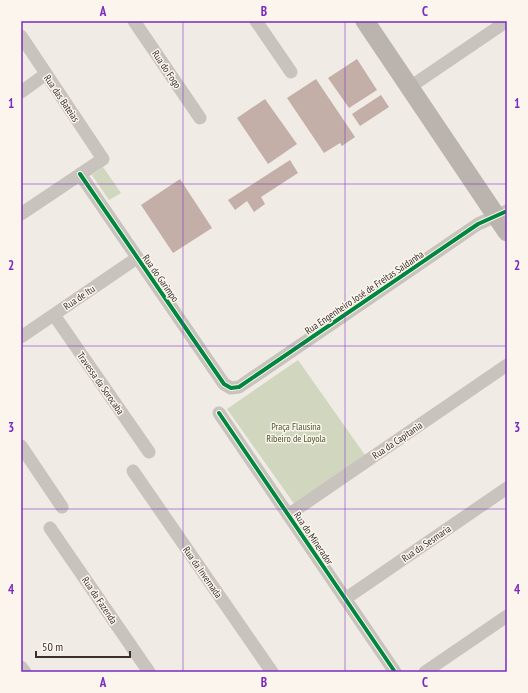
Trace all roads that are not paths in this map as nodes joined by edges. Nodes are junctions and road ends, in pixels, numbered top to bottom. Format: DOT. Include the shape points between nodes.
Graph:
graph roads {
  1 [pos="134,21"];
  2 [pos="256,21"];
  3 [pos="365,21"];
  4 [pos="507,21"];
  5 [pos="21,36"];
  6 [pos="291,72"];
  7 [pos="46,74"];
  8 [pos="410,87"];
  9 [pos="21,92"];
  10 [pos="200,118"];
  11 [pos="80,174"];
  12 [pos="502,213"];
  13 [pos="21,214"];
  14 [pos="507,232"];
  15 [pos="138,258"];
  16 [pos="54,315"];
  17 [pos="21,337"];
  18 [pos="507,365"];
  19 [pos="231,388"];
  20 [pos="219,413"];
  21 [pos="21,446"];
  22 [pos="149,452"];
  23 [pos="134,471"];
  24 [pos="507,488"];
  25 [pos="62,507"];
  26 [pos="288,515"];
  27 [pos="50,528"];
  28 [pos="345,599"];
  29 [pos="507,616"];
  30 [pos="21,667"];
  31 [pos="25,672"];
  32 [pos="149,672"];
  33 [pos="272,672"];
  34 [pos="395,672"];
  35 [pos="425,672"];
  1 -- 10 [label="street, Rua do Fogo"];
  2 -- 6 [label="street"];
  3 -- 8 [label="street"];
  4 -- 8 [label="street"];
  5 -- 7 [label="street, Rua das Bateias"];
  7 -- 9 [label="street"];
  7 -- 11 [label="street, Rua das Bateias" via="102,159"];
  8 -- 12 [label="street"];
  11 -- 13 [label="street"];
  11 -- 15 [label="street, Rua do Garimpo"];
  12 -- 14 [label="street"];
  12 -- 19 [label="street, Rua Engenheiro José de Freitas Saldanha" via="478,224 239,387"];
  15 -- 16 [label="street, Rua de Itu"];
  15 -- 19 [label="street, Rua do Garimpo" via="224,384"];
  16 -- 17 [label="street, Rua de Itu"];
  16 -- 22 [label="street, Travessa da Sorocaba"];
  18 -- 26 [label="street, Rua da Capitania"];
  20 -- 26 [label="street, Rua do Minerador"];
  21 -- 25 [label="street"];
  23 -- 33 [label="street, Rua da Invernada"];
  24 -- 28 [label="street, Rua da Sesmaria"];
  26 -- 28 [label="street, Rua do Minerador"];
  27 -- 32 [label="street, Rua da Fazenda"];
  28 -- 34 [label="street, Rua do Minerador"];
  29 -- 35 [label="street"];
  30 -- 31 [label="street"];
}
